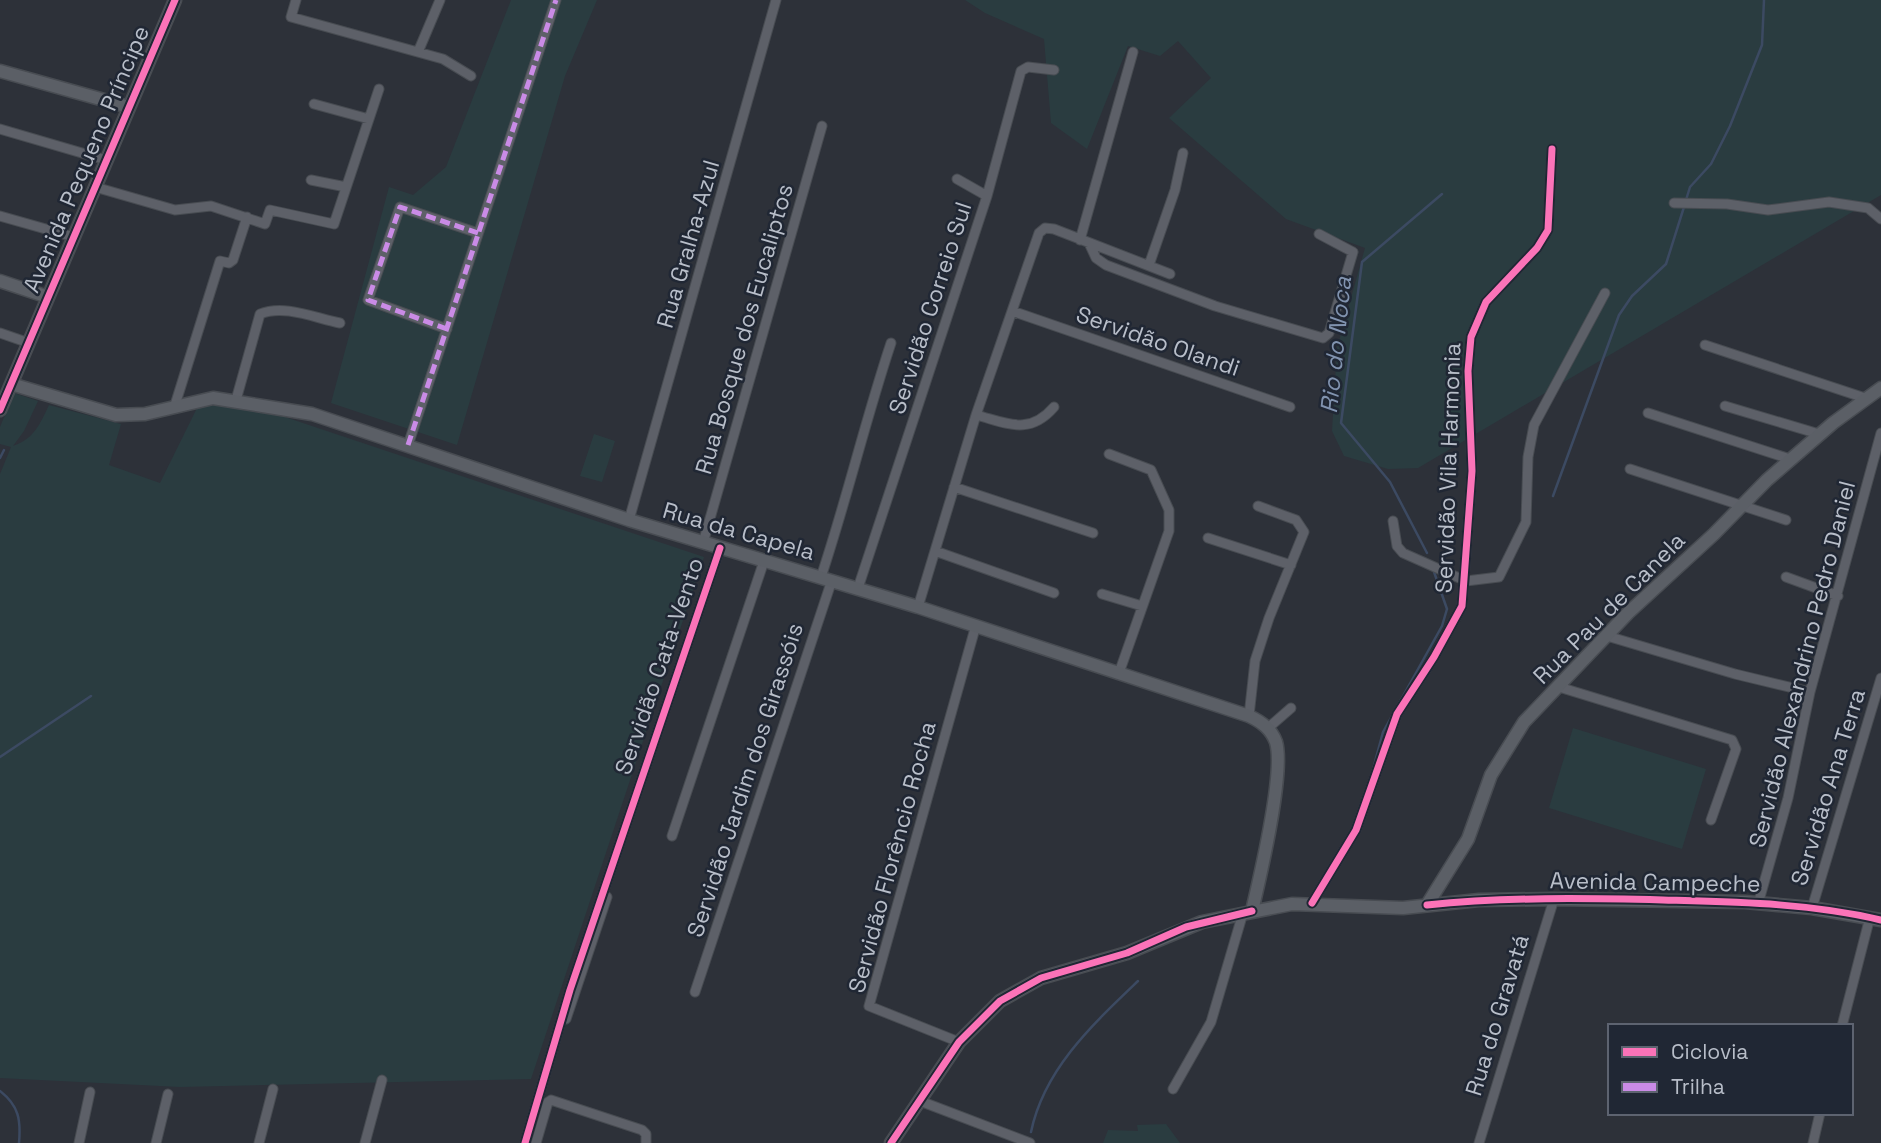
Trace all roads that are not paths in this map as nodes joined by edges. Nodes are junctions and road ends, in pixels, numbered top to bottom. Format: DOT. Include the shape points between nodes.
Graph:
graph roads {
  1 [pos="175,0"];
  2 [pos="296,0"];
  3 [pos="440,0"];
  4 [pos="556,0"];
  5 [pos="776,0"];
  6 [pos="418,52"];
  7 [pos="1133,52"];
  8 [pos="1054,70"];
  9 [pos="0,71"];
  10 [pos="471,76"];
  11 [pos="379,89"];
  12 [pos="314,104"];
  13 [pos="129,107"];
  14 [pos="369,119"];
  15 [pos="822,126"];
  16 [pos="0,129"];
  17 [pos="1552,149"];
  18 [pos="1183,153"];
  19 [pos="106,160"];
  20 [pos="957,179"];
  21 [pos="311,180"];
  22 [pos="95,187"];
  23 [pos="346,187"];
  24 [pos="987,196"];
  25 [pos="1681,204"];
  26 [pos="0,216"];
  27 [pos="247,217"];
  28 [pos="1881,219"];
  29 [pos="478,233"];
  30 [pos="1319,234"];
  31 [pos="74,237"];
  32 [pos="1085,242"];
  33 [pos="1149,265"];
  34 [pos="1170,274"];
  35 [pos="0,281"];
  36 [pos="1605,293"];
  37 [pos="48,297"];
  38 [pos="1012,312"];
  39 [pos="340,323"];
  40 [pos="447,329"];
  41 [pos="0,333"];
  42 [pos="29,343"];
  43 [pos="891,343"];
  44 [pos="1705,345"];
  45 [pos="11,384"];
  46 [pos="1881,388"];
  47 [pos="1865,398"];
  48 [pos="236,400"];
  49 [pos="175,405"];
  50 [pos="1725,405"];
  51 [pos="1054,407"];
  52 [pos="1290,407"];
  53 [pos="0,410"];
  54 [pos="1648,413"];
  55 [pos="976,415"];
  56 [pos="1881,433"];
  57 [pos="1819,434"];
  58 [pos="408,445"];
  59 [pos="1110,454"];
  60 [pos="1790,459"];
  61 [pos="1630,469"];
  62 [pos="954,487"];
  63 [pos="1258,506"];
  64 [pos="1742,506"];
  65 [pos="629,520"];
  66 [pos="1786,520"];
  67 [pos="1393,522"];
  68 [pos="1093,533"];
  69 [pos="1208,538"];
  70 [pos="703,543"];
  71 [pos="720,548"];
  72 [pos="935,551"];
  73 [pos="764,561"];
  74 [pos="1291,565"];
  75 [pos="1786,577"];
  76 [pos="826,579"];
  77 [pos="1466,581"];
  78 [pos="858,588"];
  79 [pos="1054,593"];
  80 [pos="1102,594"];
  81 [pos="1838,596"];
  82 [pos="1142,606"];
  83 [pos="918,607"];
  84 [pos="976,625"];
  85 [pos="1607,636"];
  86 [pos="1119,673"];
  87 [pos="1881,678"];
  88 [pos="1559,687"];
  89 [pos="1810,692"];
  90 [pos="1291,708"];
  91 [pos="1249,716"];
  92 [pos="1268,728"];
  93 [pos="1711,820"];
  94 [pos="672,836"];
  95 [pos="1554,899"];
  96 [pos="1312,903"];
  97 [pos="1758,904"];
  98 [pos="1427,905"];
  99 [pos="1812,908"];
  100 [pos="1248,912"];
  101 [pos="1875,918"];
  102 [pos="695,992"];
  103 [pos="1843,1024"];
  104 [pos="959,1042"];
  105 [pos="382,1080"];
  106 [pos="273,1089"];
  107 [pos="1173,1089"];
  108 [pos="90,1092"];
  109 [pos="168,1094"];
  110 [pos="920,1101"];
  111 [pos="1820,1115"];
  112 [pos="79,1143"];
  113 [pos="156,1143"];
  114 [pos="259,1143"];
  115 [pos="365,1143"];
  116 [pos="525,1143"];
  117 [pos="536,1143"];
  118 [pos="646,1143"];
  119 [pos="891,1143"];
  120 [pos="1030,1143"];
  121 [pos="1479,1143"];
  122 [pos="1813,1143"];
  1 -- 13 [label="main road, Avenida Pequeno Príncipe"];
  2 -- 6 [label="street" via="291,17"];
  3 -- 6 [label="street"];
  4 -- 29 [label="street"];
  5 -- 65 [label="street, Rua Gralha-Azul"];
  6 -- 10 [label="street" via="449,62"];
  7 -- 32 [label="street"];
  8 -- 24 [label="street, Servidão Correio Sul" via="1028,67 1021,71"];
  9 -- 13 [label="main road"];
  11 -- 14 [label="street"];
  12 -- 14 [label="street"];
  13 -- 19 [label="main road, Avenida Pequeno Príncipe"];
  14 -- 23 [label="street"];
  15 -- 70 [label="street, Rua Bosque dos Eucaliptos"];
  16 -- 19 [label="street"];
  17 -- 77 [label="street, Servidão Vila Harmonia" via="1548,230 1486,302 1471,337 1468,370 1473,450"];
  18 -- 33 [label="street"];
  19 -- 22 [label="main road, Avenida Pequeno Príncipe"];
  20 -- 24 [label="street"];
  21 -- 23 [label="street"];
  22 -- 27 [label="street" via="175,210 205,205"];
  22 -- 31 [label="main road, Avenida Pequeno Príncipe"];
  23 -- 27 [label="street" via="334,224 270,210 265,223"];
  24 -- 78 [label="street, Servidão Correio Sul"];
  25 -- 28 [label="street" via="1768,210 1829,202 1868,208"];
  26 -- 31 [label="street"];
  27 -- 49 [label="street" via="233,260 220,261"];
  29 -- 40 [label="street"];
  29 -- 40 [label="street" via="400,207 372,289 369,300"];
  30 -- 32 [label="street" via="1353,252 1329,333 1323,338 1215,306 1106,265"];
  31 -- 37 [label="main road, Avenida Pequeno Príncipe"];
  32 -- 33 [label="street"];
  32 -- 38 [label="street" via="1050,228 1039,233"];
  33 -- 34 [label="street"];
  35 -- 37 [label="main road"];
  36 -- 77 [label="street" via="1534,425 1522,534 1499,577"];
  37 -- 42 [label="main road, Avenida Pequeno Príncipe"];
  38 -- 52 [label="street, Servidão Olandi"];
  38 -- 55 [label="street"];
  39 -- 48 [label="street" via="282,310 260,314"];
  40 -- 58 [label="street"];
  41 -- 42 [label="street"];
  42 -- 45 [label="main road, Avenida Pequeno Príncipe"];
  43 -- 76 [label="street, Servidão Jardim dos Girassóis" via="864,425"];
  44 -- 47 [label="street"];
  45 -- 49 [label="main road, Rua da Capela" via="116,415 145,414"];
  45 -- 53 [label="main road, Avenida Pequeno Príncipe"];
  46 -- 47 [label="main road, Rua Pau de Canela"];
  47 -- 57 [label="main road, Rua Pau de Canela"];
  48 -- 49 [label="main road, Rua da Capela" via="201,399"];
  48 -- 58 [label="main road, Rua da Capela" via="312,414"];
  50 -- 57 [label="street"];
  51 -- 55 [label="street" via="1032,425 1017,426"];
  54 -- 60 [label="street"];
  55 -- 62 [label="street"];
  56 -- 81 [label="street, Servidão Alexandrino Pedro Daniel"];
  57 -- 60 [label="main road, Rua Pau de Canela"];
  58 -- 65 [label="main road, Rua da Capela"];
  59 -- 82 [label="street" via="1151,470 1169,510 1166,544"];
  60 -- 64 [label="main road, Rua Pau de Canela"];
  61 -- 64 [label="street"];
  62 -- 68 [label="street"];
  62 -- 72 [label="street"];
  63 -- 74 [label="street" via="1303,526"];
  64 -- 66 [label="street"];
  64 -- 85 [label="main road, Rua Pau de Canela"];
  65 -- 70 [label="main road, Rua da Capela"];
  67 -- 77 [label="street" via="1402,553"];
  69 -- 74 [label="street"];
  70 -- 71 [label="main road, Rua da Capela"];
  71 -- 73 [label="main road, Rua da Capela"];
  71 -- 116 [label="street, Servidão Cata-Vento" via="634,796"];
  72 -- 79 [label="street"];
  72 -- 83 [label="street"];
  73 -- 76 [label="main road, Rua da Capela"];
  73 -- 94 [label="street"];
  74 -- 91 [label="street" via="1255,662"];
  75 -- 81 [label="street"];
  76 -- 78 [label="main road, Rua da Capela"];
  76 -- 102 [label="street, Servidão Jardim dos Girassóis"];
  77 -- 96 [label="street, Servidão Vila Harmonia" via="1454,622 1390,729 1352,838"];
  78 -- 83 [label="main road, Rua da Capela"];
  80 -- 82 [label="street"];
  81 -- 89 [label="street, Servidão Alexandrino Pedro Daniel"];
  82 -- 86 [label="street"];
  83 -- 84 [label="main road, Rua da Capela"];
  84 -- 86 [label="main road, Rua da Capela"];
  84 -- 104 [label="street, Servidão Florêncio Rocha" via="869,1006"];
  85 -- 88 [label="main road, Rua Pau de Canela"];
  85 -- 89 [label="street"];
  86 -- 91 [label="main road, Rua da Capela"];
  87 -- 99 [label="street, Servidão Ana Terra"];
  88 -- 93 [label="street" via="1732,740 1736,749"];
  88 -- 98 [label="main road, Rua Pau de Canela" via="1508,744 1490,775 1468,839"];
  89 -- 97 [label="street, Servidão Alexandrino Pedro Daniel" via="1783,818"];
  90 -- 92 [label="street"];
  91 -- 92 [label="main road, Rua da Capela"];
  92 -- 100 [label="main road" via="1278,761"];
  95 -- 97 [label="main road, Avenida Campeche"];
  95 -- 98 [label="main road, Avenida Campeche"];
  95 -- 121 [label="street, Rua do Gravatá"];
  96 -- 98 [label="main road, Avenida Campeche" via="1370,908"];
  96 -- 100 [label="main road, Avenida Campeche"];
  97 -- 99 [label="main road, Avenida Campeche"];
  99 -- 101 [label="main road, Avenida Campeche"];
  100 -- 104 [label="main road, Avenida Campeche" via="1186,927 1127,953 1041,978 1000,1001"];
  100 -- 107 [label="street" via="1211,1022"];
  101 -- 103 [label="street"];
  104 -- 110 [label="main road, Avenida Campeche"];
  105 -- 115 [label="street"];
  106 -- 114 [label="street"];
  108 -- 112 [label="street"];
  109 -- 113 [label="street"];
  110 -- 119 [label="main road, Avenida Campeche"];
  110 -- 120 [label="street"];
  111 -- 122 [label="street"];
  117 -- 118 [label="street" via="551,1100 642,1130"];
}
